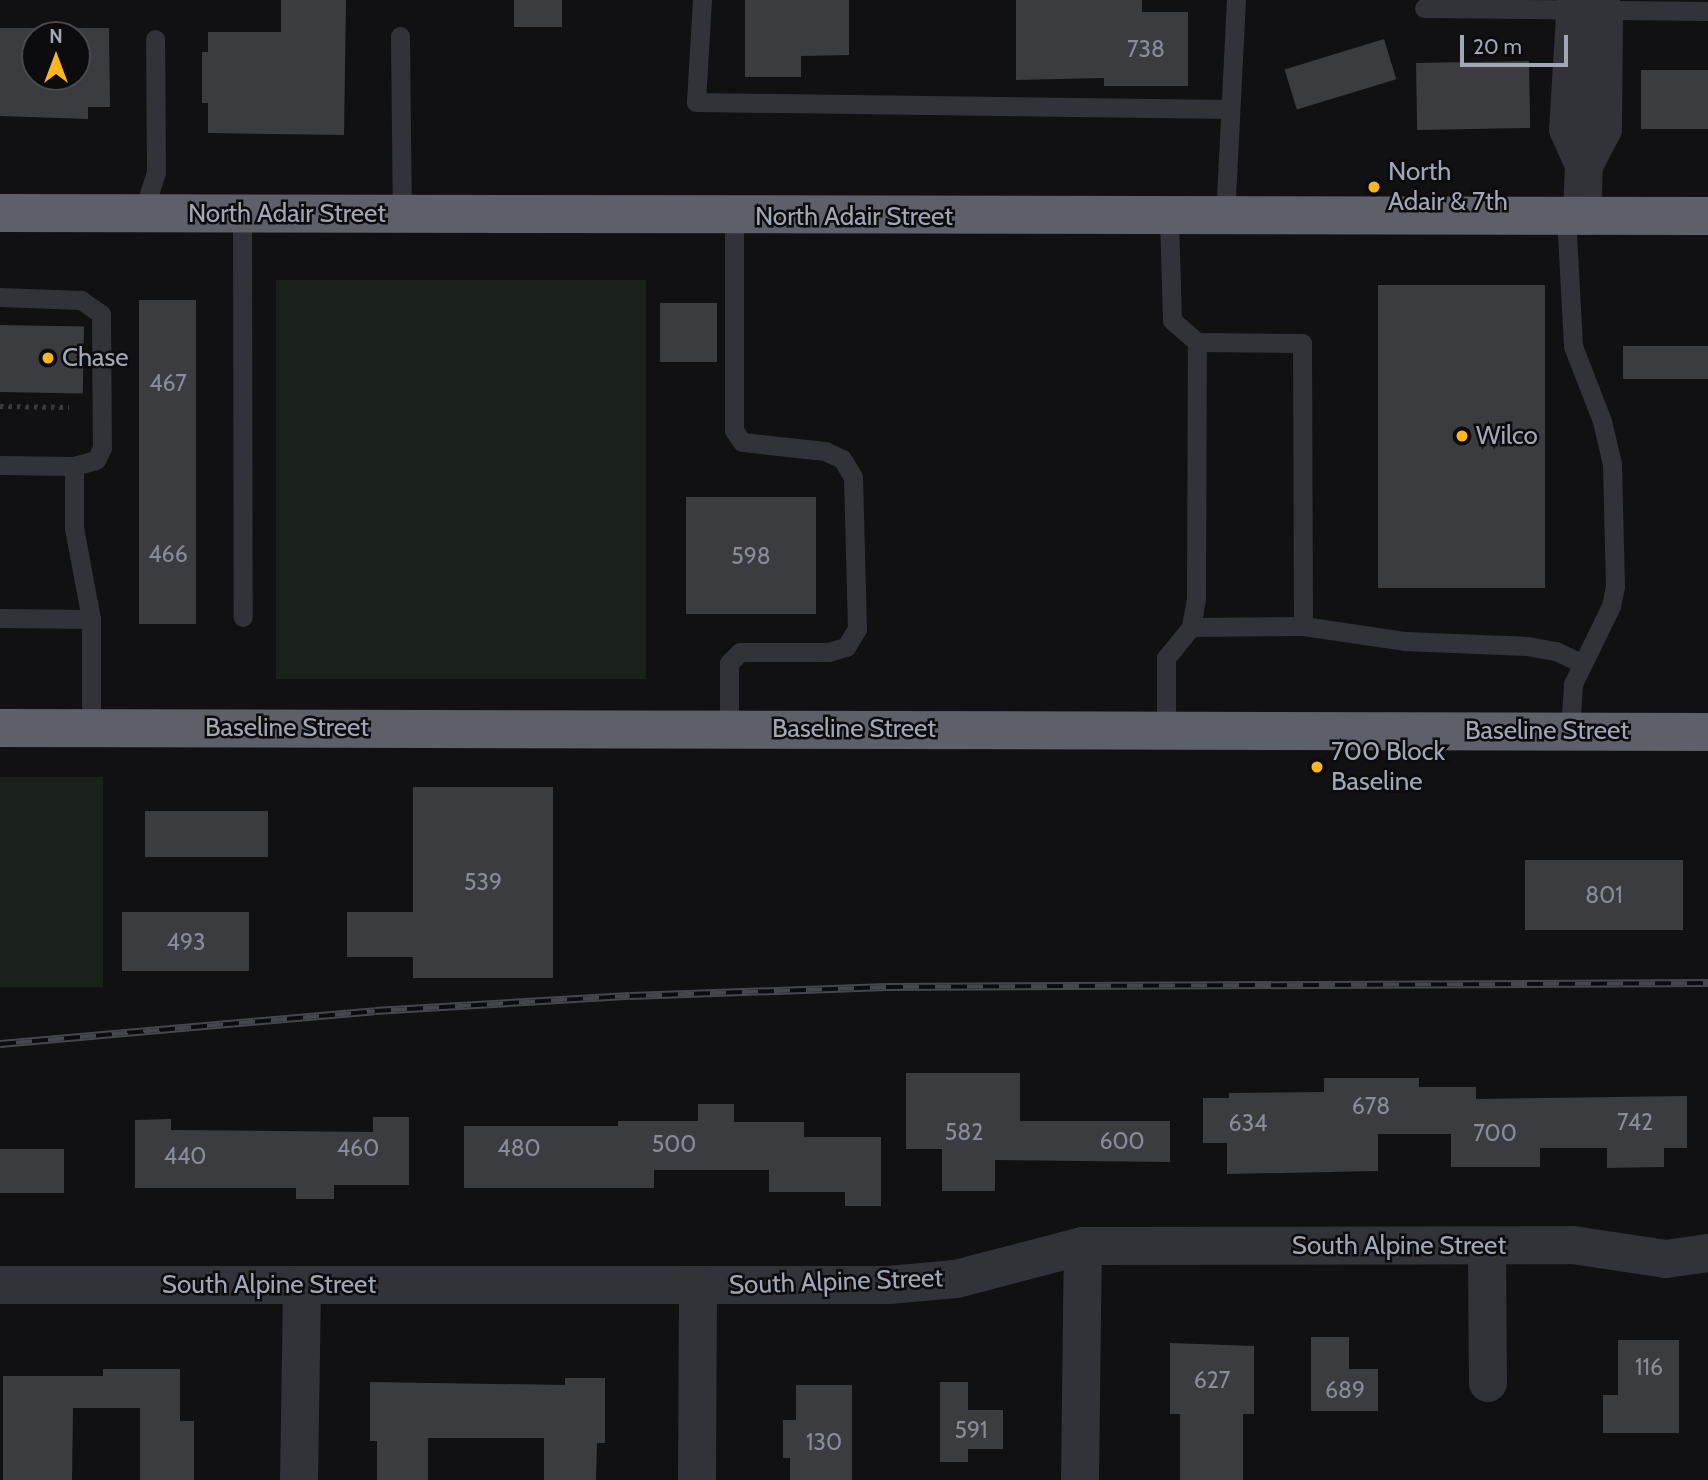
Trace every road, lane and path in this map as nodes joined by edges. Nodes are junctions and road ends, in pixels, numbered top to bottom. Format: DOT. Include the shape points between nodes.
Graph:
graph roads {
  1 [pos="702,0"];
  2 [pos="1236,0"];
  3 [pos="1587,5"];
  4 [pos="1424,8"];
  5 [pos="1708,11"];
  6 [pos="400,36"];
  7 [pos="155,39"];
  8 [pos="1230,109"];
  9 [pos="0,213"];
  10 [pos="144,213"];
  11 [pos="242,214"];
  12 [pos="402,215"];
  13 [pos="1574,216"];
  14 [pos="1708,216"];
  15 [pos="734,217"];
  16 [pos="1169,217"];
  17 [pos="1225,217"];
  18 [pos="0,297"];
  19 [pos="1197,342"];
  20 [pos="0,406"];
  21 [pos="69,407"];
  22 [pos="0,465"];
  23 [pos="74,467"];
  24 [pos="243,617"];
  25 [pos="0,618"];
  26 [pos="91,619"];
  27 [pos="1303,626"];
  28 [pos="1191,627"];
  29 [pos="1581,663"];
  30 [pos="0,728"];
  31 [pos="91,728"];
  32 [pos="729,729"];
  33 [pos="1166,729"];
  34 [pos="1570,731"];
  35 [pos="1708,732"];
  36 [pos="1083,1246"];
  37 [pos="1487,1246"];
  38 [pos="1708,1253"];
  39 [pos="0,1285"];
  40 [pos="302,1285"];
  41 [pos="698,1286"];
  42 [pos="1488,1382"];
  43 [pos="299,1480"];
  44 [pos="697,1480"];
  45 [pos="1080,1480"];
  1 -- 8 [label="lane" via="696,102"];
  2 -- 8 [label="lane"];
  3 -- 4 [label="lane"];
  3 -- 5 [label="lane"];
  3 -- 13 [label="street" via="1568,130 1584,165"];
  6 -- 12 [label="lane"];
  7 -- 10 [label="lane" via="156,172"];
  8 -- 17 [label="lane"];
  9 -- 10 [label="highway, North Adair Street"];
  10 -- 11 [label="highway, North Adair Street"];
  11 -- 12 [label="highway, North Adair Street"];
  11 -- 24 [label="lane"];
  12 -- 15 [label="highway, North Adair Street"];
  13 -- 14 [label="highway, North Adair Street"];
  13 -- 17 [label="highway, North Adair Street"];
  13 -- 29 [label="lane" via="1573,346 1602,421 1612,478 1615,586 1602,628"];
  15 -- 16 [label="highway, North Adair Street"];
  15 -- 32 [label="lane" via="734,430 742,442 760,447 825,451 842,459 853,477 857,629 846,647 828,652 740,652 729,663"];
  16 -- 17 [label="highway, North Adair Street"];
  16 -- 19 [label="lane" via="1172,320"];
  18 -- 23 [label="lane" via="81,299 101,314 102,448 96,460"];
  19 -- 27 [label="lane" via="1302,343"];
  19 -- 28 [label="lane" via="1196,598"];
  20 -- 21 [label="path"];
  22 -- 23 [label="lane"];
  23 -- 26 [label="lane" via="74,528"];
  25 -- 26 [label="lane"];
  26 -- 31 [label="lane"];
  27 -- 28 [label="lane"];
  27 -- 29 [label="lane" via="1404,641 1527,646 1556,651"];
  28 -- 33 [label="lane" via="1166,658"];
  29 -- 34 [label="lane" via="1573,684"];
  30 -- 31 [label="highway, Baseline Street"];
  31 -- 32 [label="highway, Baseline Street"];
  32 -- 33 [label="highway, Baseline Street"];
  33 -- 34 [label="highway, Baseline Street"];
  34 -- 35 [label="highway, Baseline Street"];
  36 -- 37 [label="street, South Alpine Street"];
  36 -- 41 [label="street, South Alpine Street" via="956,1279 889,1285"];
  36 -- 45 [label="street"];
  37 -- 38 [label="street, South Alpine Street" via="1573,1245 1666,1259"];
  37 -- 42 [label="street"];
  39 -- 40 [label="street, South Alpine Street"];
  40 -- 41 [label="street, South Alpine Street"];
  40 -- 43 [label="street"];
  41 -- 44 [label="street"];
}
